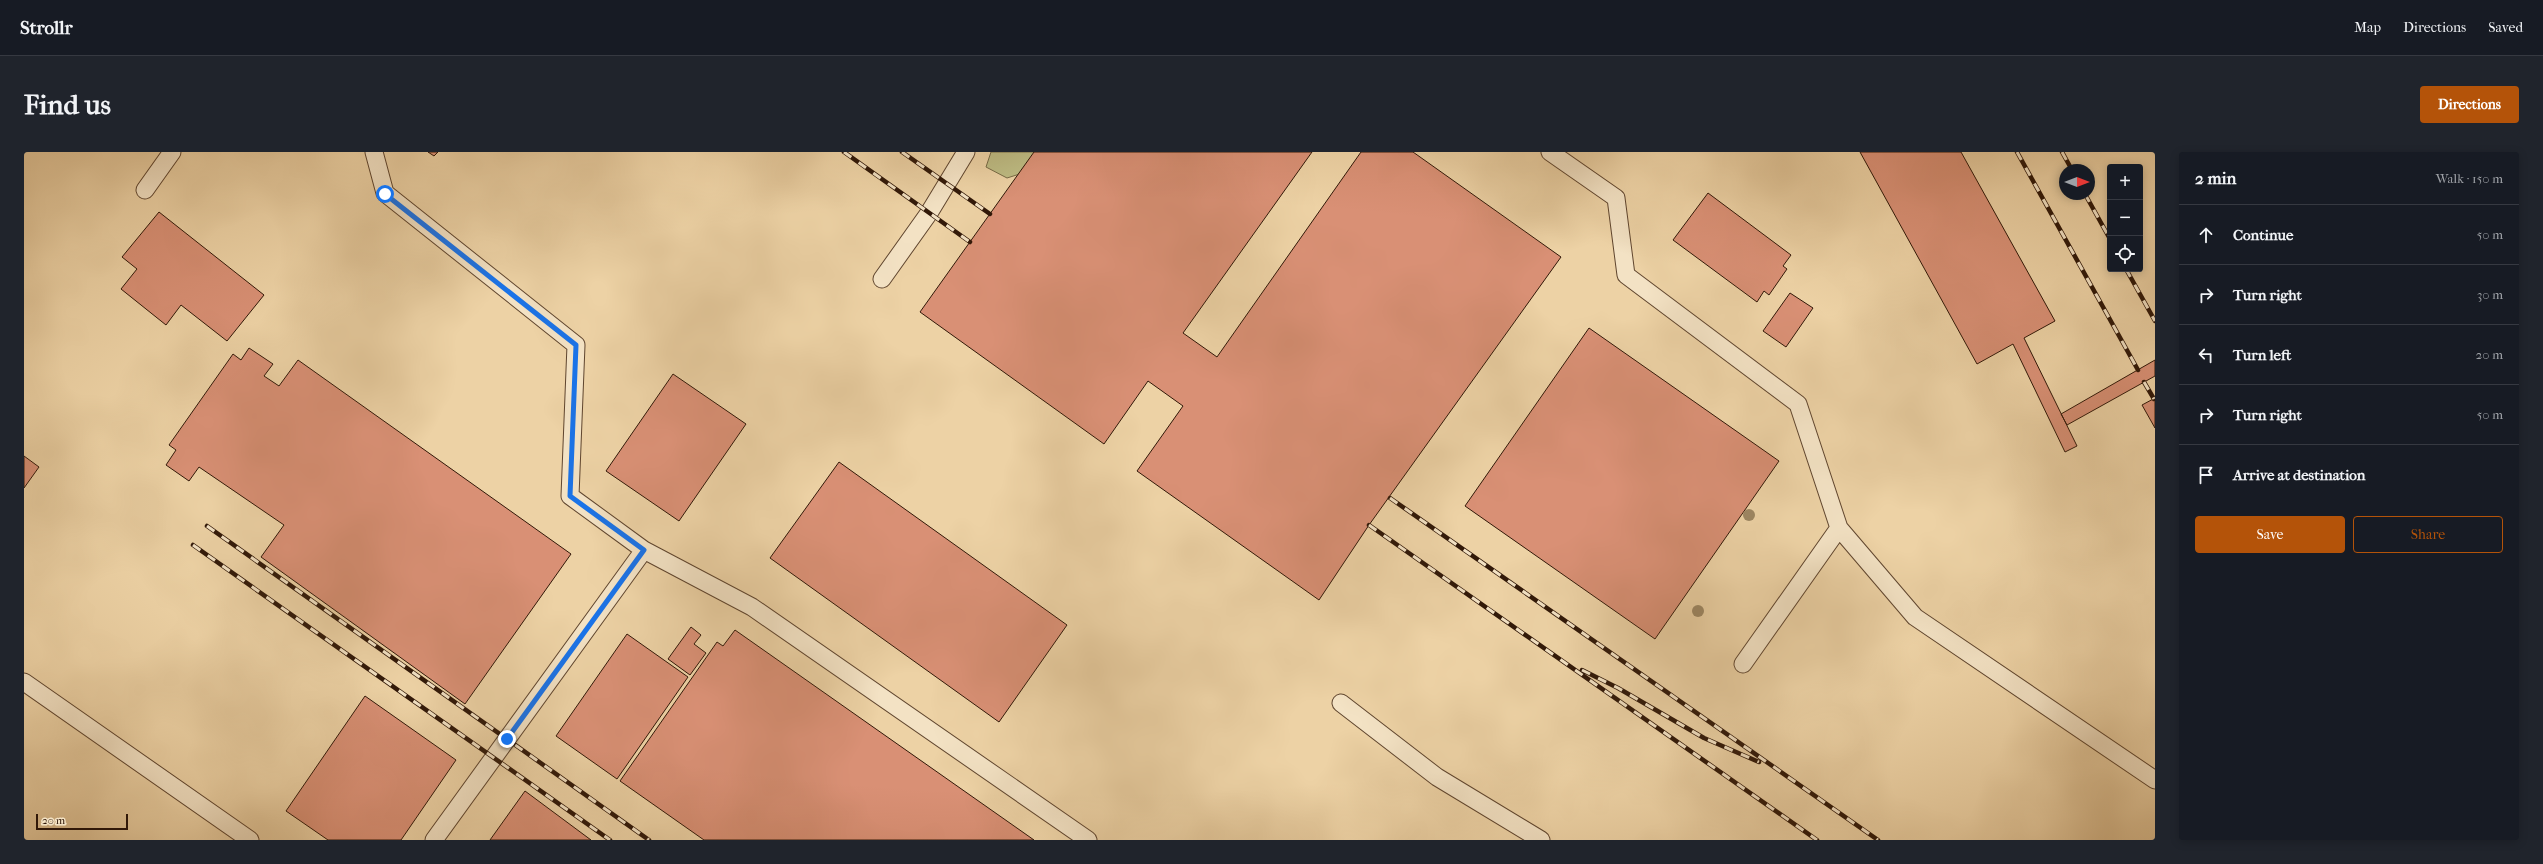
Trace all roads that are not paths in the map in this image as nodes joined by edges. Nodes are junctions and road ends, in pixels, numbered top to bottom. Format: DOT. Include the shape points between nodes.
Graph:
graph roads {
  1 [pos="172,152"];
  2 [pos="374,152"];
  3 [pos="966,152"];
  4 [pos="1550,152"];
  5 [pos="145,190"];
  6 [pos="882,279"];
  7 [pos="1839,528"];
  8 [pos="644,550"];
  9 [pos="1743,664"];
  10 [pos="24,682"];
  11 [pos="1341,702"];
  12 [pos="2155,780"];
  13 [pos="250,840"];
  14 [pos="434,840"];
  15 [pos="1088,840"];
  16 [pos="1541,840"];
  1 -- 5 [label="lane"];
  2 -- 8 [label="lane" via="385,194 576,345 570,496"];
  3 -- 6 [label="lane" via="929,213"];
  4 -- 7 [label="lane" via="1616,198 1626,275 1798,404"];
  7 -- 9 [label="lane"];
  7 -- 12 [label="lane" via="1915,617"];
  8 -- 14 [label="lane"];
  8 -- 15 [label="lane" via="752,607"];
  10 -- 13 [label="lane"];
  11 -- 16 [label="lane" via="1437,777"];
}
